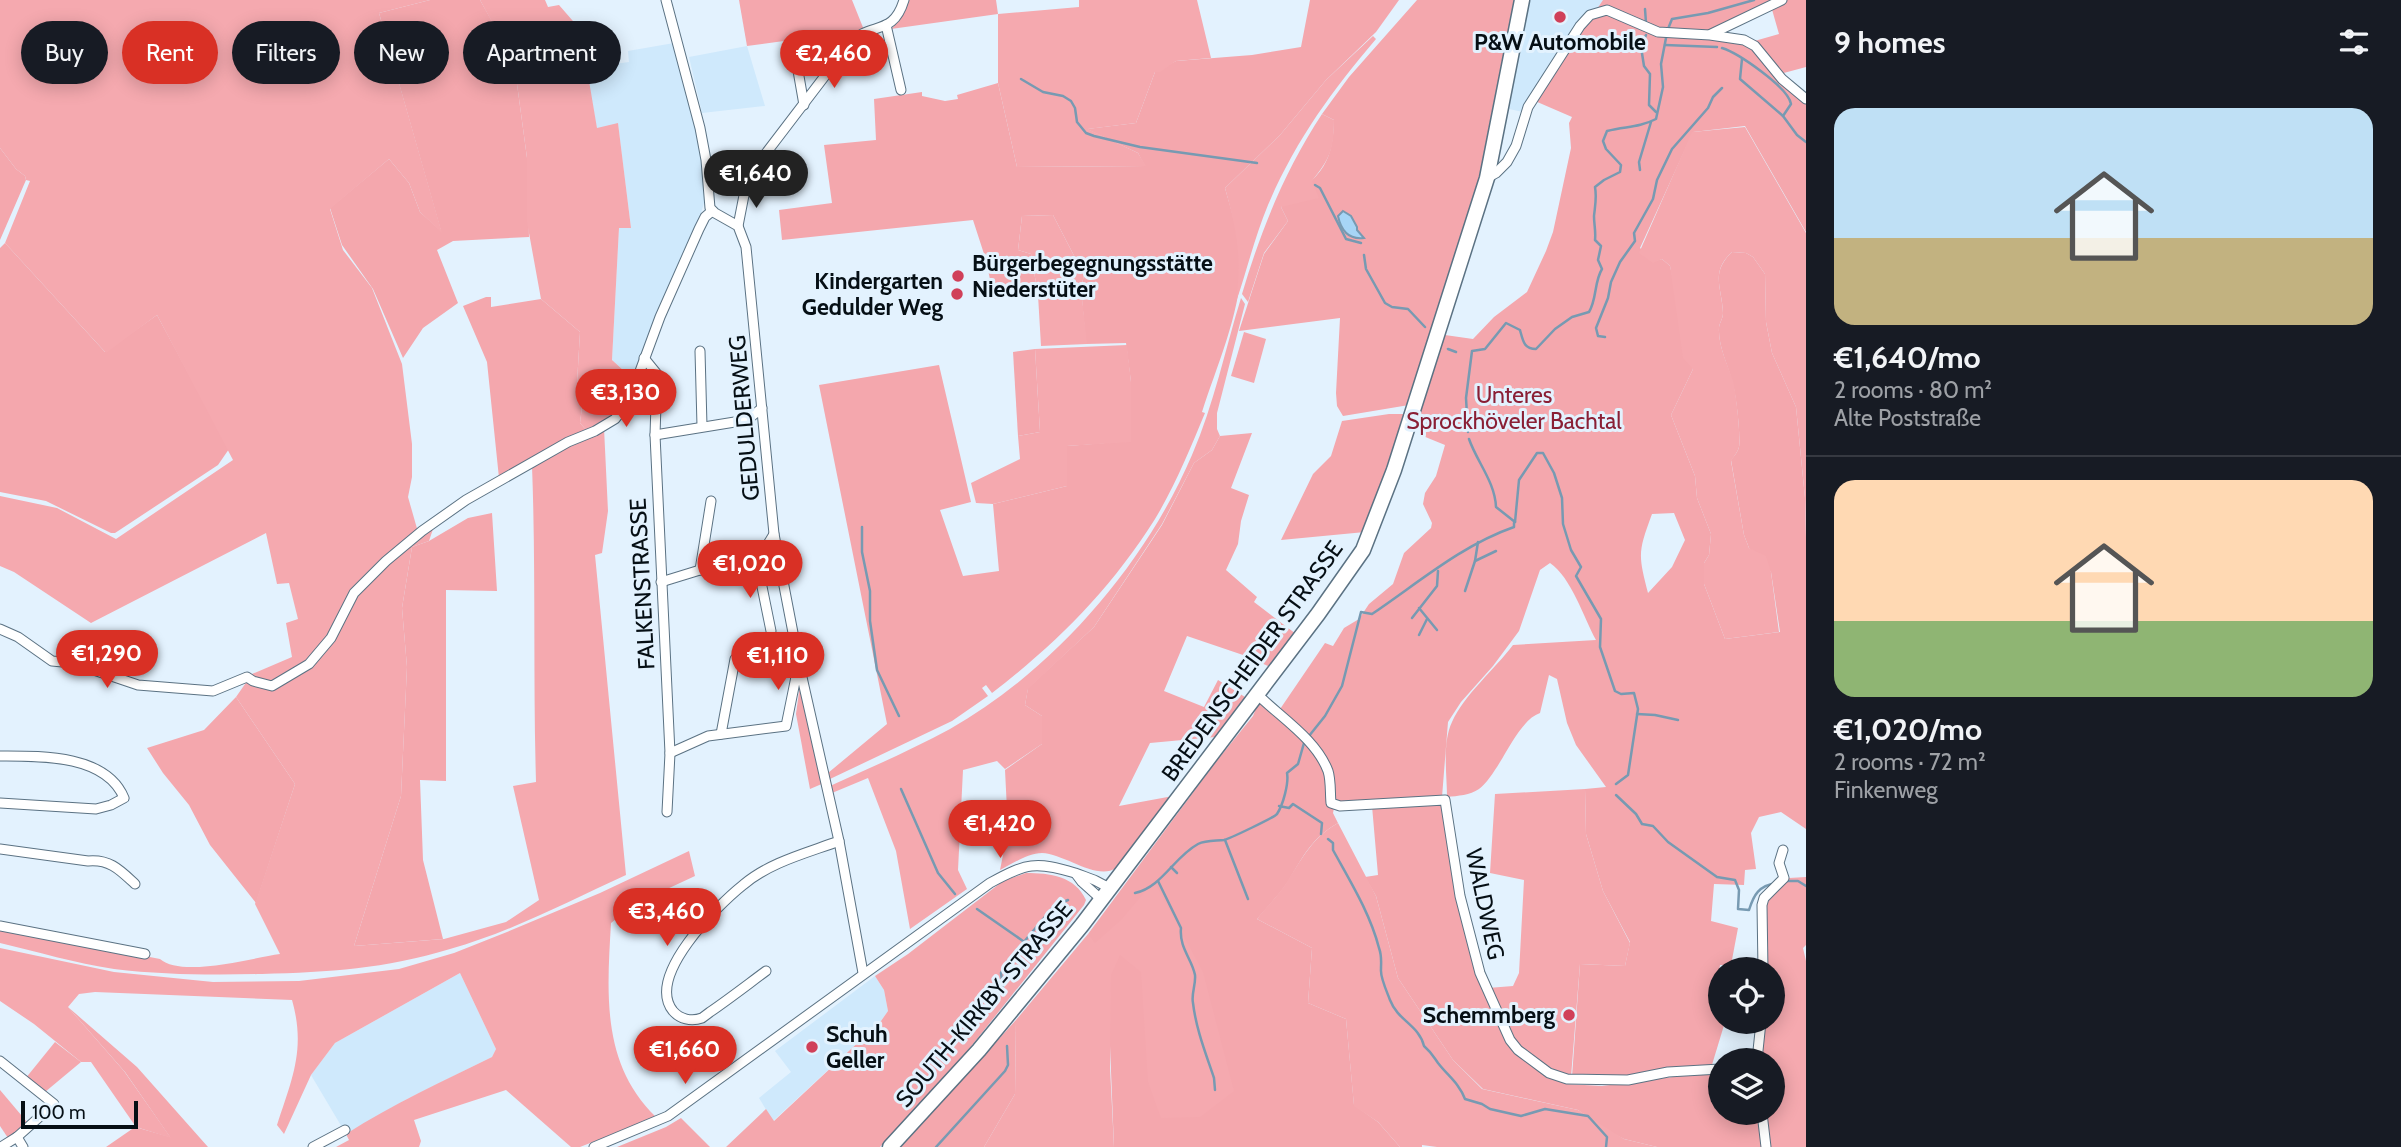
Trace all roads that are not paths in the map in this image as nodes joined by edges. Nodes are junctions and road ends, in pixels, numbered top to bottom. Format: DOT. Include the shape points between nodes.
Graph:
graph roads {
  1 [pos="666,0"];
  2 [pos="904,0"];
  3 [pos="1522,0"];
  4 [pos="1782,0"];
  5 [pos="886,25"];
  6 [pos="1710,35"];
  7 [pos="793,42"];
  8 [pos="901,90"];
  9 [pos="1806,99"];
  10 [pos="804,105"];
  11 [pos="1487,178"];
  12 [pos="712,211"];
  13 [pos="738,226"];
  14 [pos="700,351"];
  15 [pos="644,358"];
  16 [pos="762,408"];
  17 [pos="702,426"];
  18 [pos="655,435"];
  19 [pos="711,501"];
  20 [pos="774,534"];
  21 [pos="757,562"];
  22 [pos="700,570"];
  23 [pos="661,582"];
  24 [pos="0,629"];
  25 [pos="771,631"];
  26 [pos="735,659"];
  27 [pos="799,664"];
  28 [pos="1257,694"];
  29 [pos="721,734"];
  30 [pos="670,753"];
  31 [pos="0,756"];
  32 [pos="0,803"];
  33 [pos="667,812"];
  34 [pos="839,841"];
  35 [pos="0,849"];
  36 [pos="1783,850"];
  37 [pos="135,884"];
  38 [pos="1106,895"];
  39 [pos="0,926"];
  40 [pos="145,954"];
  41 [pos="1763,957"];
  42 [pos="766,971"];
  43 [pos="863,973"];
  44 [pos="0,1061"];
  45 [pos="1708,1070"];
  46 [pos="1763,1125"];
  47 [pos="345,1130"];
  48 [pos="17,1138"];
  49 [pos="1,1147"];
  50 [pos="23,1147"];
  51 [pos="313,1147"];
  52 [pos="594,1147"];
  53 [pos="890,1147"];
  54 [pos="1766,1147"];
  1 -- 12 [label="street" via="700,128"];
  2 -- 5 [label="street" via="897,19"];
  3 -- 11 [label="main road, BREDENSCHEIDER STRASSE"];
  4 -- 6 [label="street"];
  5 -- 8 [label="street"];
  5 -- 10 [label="street" via="853,39"];
  6 -- 9 [label="street" via="1751,43"];
  6 -- 11 [label="street" via="1653,31 1607,10 1590,15 1528,107 1507,162"];
  7 -- 10 [label="street"];
  10 -- 13 [label="street" via="747,185"];
  11 -- 28 [label="main road, BREDENSCHEIDER STRASSE" via="1372,530 1345,577"];
  12 -- 13 [label="street"];
  12 -- 15 [label="street" via="699,229"];
  13 -- 16 [label="street, GEDULDERWEG" via="746,247"];
  14 -- 17 [label="street"];
  15 -- 18 [label="street, FALKENSTRASSE" via="657,374"];
  15 -- 24 [label="street" via="629,401 615,419 433,522 354,593 321,652 280,683 266,686 247,677 213,691 138,685 73,663 52,661"];
  16 -- 17 [label="street" via="747,420"];
  16 -- 20 [label="street, GEDULDERWEG"];
  17 -- 18 [label="street"];
  18 -- 23 [label="street, FALKENSTRASSE"];
  19 -- 22 [label="street"];
  20 -- 21 [label="street"];
  20 -- 27 [label="street, GEDULDERWEG"];
  21 -- 22 [label="street"];
  21 -- 25 [label="street"];
  22 -- 23 [label="street"];
  23 -- 30 [label="street, FALKENSTRASSE"];
  26 -- 29 [label="street"];
  27 -- 29 [label="street" via="786,726"];
  27 -- 34 [label="street, GEDULDERWEG"];
  28 -- 38 [label="main road, BREDENSCHEIDER STRASSE"];
  28 -- 45 [label="street, WALDWEG" via="1319,756 1328,772 1331,803 1446,800 1460,896 1480,973 1510,1040 1529,1060 1559,1077 1578,1080 1628,1080"];
  29 -- 30 [label="street"];
  30 -- 33 [label="street, FALKENSTRASSE"];
  31 -- 32 [label="street" via="59,757 82,763 120,788 124,799 96,808"];
  34 -- 42 [label="street" via="769,868 744,883 698,928 670,974 668,1003 684,1020 702,1018"];
  34 -- 43 [label="street, GEDULDERWEG"];
  35 -- 37 [label="street" via="100,860"];
  36 -- 41 [label="street" via="1779,863 1784,878 1762,905"];
  38 -- 43 [label="street" via="1086,875 1057,866 1041,864 1010,872"];
  38 -- 53 [label="main road, SOUTH-KIRKBY-STRASSE" via="986,1041"];
  39 -- 40 [label="street"];
  43 -- 52 [label="street" via="668,1116"];
  44 -- 48 [label="street" via="54,1104"];
  46 -- 54 [label="street"];
  47 -- 51 [label="street"];
  48 -- 49 [label="street"];
  48 -- 50 [label="street"];
}
